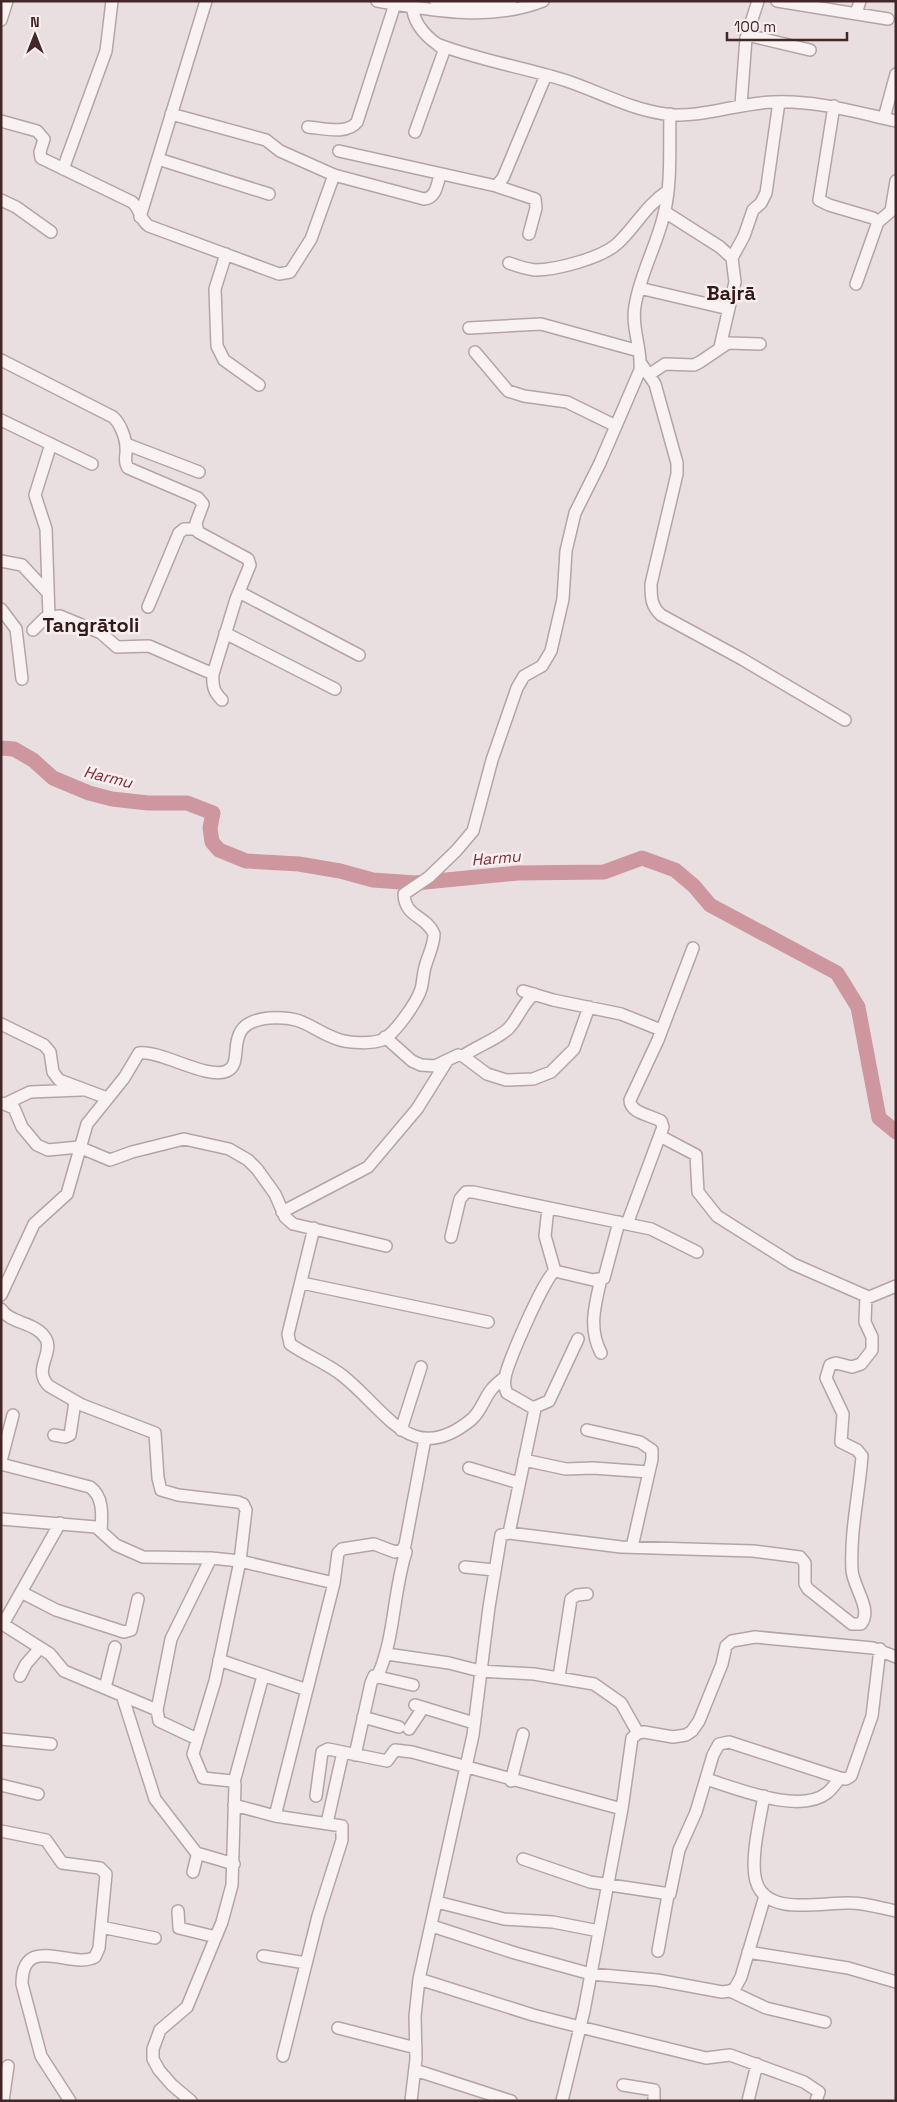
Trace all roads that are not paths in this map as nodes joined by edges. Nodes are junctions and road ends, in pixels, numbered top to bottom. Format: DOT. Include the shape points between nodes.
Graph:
graph roads {
  1 [pos="7,1"];
  2 [pos="112,1"];
  3 [pos="206,1"];
  4 [pos="378,1"];
  5 [pos="431,1"];
  6 [pos="511,1"];
  7 [pos="543,1"];
  8 [pos="758,1"];
  9 [pos="777,1"];
  10 [pos="860,1"];
  11 [pos="395,4"];
  12 [pos="413,4"];
  13 [pos="856,14"];
  14 [pos="888,19"];
  15 [pos="1,20"];
  16 [pos="747,35"];
  17 [pos="419,40"];
  18 [pos="445,48"];
  19 [pos="810,50"];
  20 [pos="896,74"];
  21 [pos="546,75"];
  22 [pos="779,102"];
  23 [pos="741,105"];
  24 [pos="834,106"];
  25 [pos="171,114"];
  26 [pos="670,114"];
  27 [pos="884,118"];
  28 [pos="1,121"];
  29 [pos="896,121"];
  30 [pos="308,127"];
  31 [pos="415,132"];
  32 [pos="339,151"];
  33 [pos="158,159"];
  34 [pos="63,169"];
  35 [pos="334,175"];
  36 [pos="440,175"];
  37 [pos="896,181"];
  38 [pos="496,186"];
  39 [pos="668,191"];
  40 [pos="270,194"];
  41 [pos="1,200"];
  42 [pos="665,212"];
  43 [pos="140,218"];
  44 [pos="878,222"];
  45 [pos="51,232"];
  46 [pos="529,234"];
  47 [pos="226,254"];
  48 [pos="732,258"];
  49 [pos="509,263"];
  50 [pos="856,284"];
  51 [pos="639,288"];
  52 [pos="729,309"];
  53 [pos="469,328"];
  54 [pos="760,344"];
  55 [pos="720,347"];
  56 [pos="475,352"];
  57 [pos="640,357"];
  58 [pos="2,361"];
  59 [pos="650,374"];
  60 [pos="258,384"];
  61 [pos="1,420"];
  62 [pos="616,426"];
  63 [pos="51,444"];
  64 [pos="126,444"];
  65 [pos="92,464"];
  66 [pos="199,472"];
  67 [pos="195,528"];
  68 [pos="1,561"];
  69 [pos="239,592"];
  70 [pos="48,593"];
  71 [pos="148,607"];
  72 [pos="1,609"];
  73 [pos="48,616"];
  74 [pos="33,630"];
  75 [pos="225,633"];
  76 [pos="358,655"];
  77 [pos="213,674"];
  78 [pos="22,679"];
  79 [pos="335,689"];
  80 [pos="222,700"];
  81 [pos="845,720"];
  82 [pos="693,948"];
  83 [pos="589,1007"];
  84 [pos="1,1024"];
  85 [pos="661,1030"];
  86 [pos="385,1037"];
  87 [pos="463,1056"];
  88 [pos="448,1061"];
  89 [pos="88,1090"];
  90 [pos="107,1098"];
  91 [pos="3,1104"];
  92 [pos="660,1136"];
  93 [pos="79,1148"];
  94 [pos="548,1208"];
  95 [pos="282,1212"];
  96 [pos="623,1223"];
  97 [pos="314,1228"];
  98 [pos="451,1237"];
  99 [pos="386,1246"];
  100 [pos="697,1252"];
  101 [pos="555,1271"];
  102 [pos="601,1279"];
  103 [pos="302,1283"];
  104 [pos="896,1286"];
  105 [pos="1,1295"];
  106 [pos="867,1298"];
  107 [pos="1,1309"];
  108 [pos="488,1322"];
  109 [pos="578,1339"];
  110 [pos="601,1352"];
  111 [pos="420,1367"];
  112 [pos="505,1377"];
  113 [pos="75,1402"];
  114 [pos="535,1407"];
  115 [pos="13,1415"];
  116 [pos="402,1430"];
  117 [pos="588,1430"];
  118 [pos="54,1435"];
  119 [pos="425,1439"];
  120 [pos="524,1460"];
  121 [pos="1,1462"];
  122 [pos="469,1468"];
  123 [pos="649,1472"];
  124 [pos="519,1483"];
  125 [pos="1,1519"];
  126 [pos="60,1523"];
  127 [pos="101,1531"];
  128 [pos="509,1533"];
  129 [pos="632,1547"];
  130 [pos="406,1552"];
  131 [pos="211,1558"];
  132 [pos="240,1561"];
  133 [pos="465,1567"];
  134 [pos="494,1570"];
  135 [pos="334,1583"];
  136 [pos="21,1592"];
  137 [pos="587,1594"];
  138 [pos="138,1600"];
  139 [pos="2,1624"];
  140 [pos="115,1647"];
  141 [pos="40,1648"];
  142 [pos="880,1649"];
  143 [pos="387,1654"];
  144 [pos="896,1657"];
  145 [pos="219,1660"];
  146 [pos="480,1671"];
  147 [pos="378,1675"];
  148 [pos="20,1676"];
  149 [pos="263,1676"];
  150 [pos="559,1677"];
  151 [pos="413,1685"];
  152 [pos="105,1688"];
  153 [pos="307,1690"];
  154 [pos="123,1698"];
  155 [pos="156,1710"];
  156 [pos="363,1718"];
  157 [pos="474,1724"];
  158 [pos="638,1733"];
  159 [pos="523,1734"];
  160 [pos="197,1738"];
  161 [pos="1,1739"];
  162 [pos="51,1744"];
  163 [pos="343,1752"];
  164 [pos="355,1754"];
  165 [pos="465,1768"];
  166 [pos="840,1778"];
  167 [pos="706,1779"];
  168 [pos="511,1780"];
  169 [pos="234,1782"];
  170 [pos="1,1785"];
  171 [pos="38,1794"];
  172 [pos="316,1796"];
  173 [pos="764,1796"];
  174 [pos="234,1805"];
  175 [pos="622,1809"];
  176 [pos="276,1816"];
  177 [pos="327,1823"];
  178 [pos="1,1831"];
  179 [pos="198,1855"];
  180 [pos="523,1859"];
  181 [pos="234,1864"];
  182 [pos="193,1872"];
  183 [pos="607,1885"];
  184 [pos="668,1895"];
  185 [pos="765,1896"];
  186 [pos="437,1902"];
  187 [pos="896,1911"];
  188 [pos="178,1912"];
  189 [pos="432,1926"];
  190 [pos="101,1927"];
  191 [pos="599,1930"];
  192 [pos="216,1937"];
  193 [pos="156,1938"];
  194 [pos="658,1951"];
  195 [pos="748,1952"];
  196 [pos="263,1956"];
  197 [pos="306,1963"];
  198 [pos="590,1974"];
  199 [pos="419,1979"];
  200 [pos="896,1982"];
  201 [pos="730,1992"];
  202 [pos="825,2022"];
  203 [pos="580,2027"];
  204 [pos="338,2028"];
  205 [pos="416,2048"];
  206 [pos="283,2056"];
  207 [pos="757,2064"];
  208 [pos="8,2066"];
  209 [pos="415,2070"];
  210 [pos="623,2085"];
  211 [pos="3,2101"];
  212 [pos="70,2101"];
  213 [pos="191,2101"];
  214 [pos="411,2101"];
  215 [pos="511,2101"];
  216 [pos="562,2101"];
  217 [pos="654,2101"];
  218 [pos="748,2101"];
  219 [pos="816,2101"];
  1 -- 15 [label="street"];
  2 -- 34 [label="street" via="106,51"];
  3 -- 25 [label="street"];
  4 -- 11 [label="street"];
  5 -- 6 [label="street" via="483,5"];
  7 -- 12 [label="street" via="489,12 447,11"];
  8 -- 16 [label="street"];
  9 -- 13 [label="street"];
  10 -- 13 [label="street"];
  11 -- 12 [label="street"];
  11 -- 30 [label="street" via="357,122 345,129"];
  12 -- 18 [label="street" via="425,36"];
  13 -- 14 [label="street"];
  16 -- 19 [label="street"];
  16 -- 23 [label="street"];
  17 -- 18 [label="street"];
  18 -- 21 [label="street"];
  18 -- 31 [label="street"];
  20 -- 27 [label="street"];
  21 -- 26 [label="street" via="617,101"];
  21 -- 38 [label="street" via="503,178"];
  22 -- 23 [label="street"];
  22 -- 24 [label="street"];
  22 -- 48 [label="street" via="764,200 752,210 744,236"];
  23 -- 26 [label="street" via="685,115"];
  24 -- 27 [label="street"];
  24 -- 44 [label="street" via="819,200"];
  25 -- 33 [label="street"];
  25 -- 35 [label="street" via="266,140"];
  26 -- 39 [label="street"];
  27 -- 29 [label="street"];
  28 -- 34 [label="street" via="43,135 41,158"];
  32 -- 36 [label="street"];
  33 -- 40 [label="street"];
  33 -- 43 [label="street"];
  34 -- 43 [label="street" via="132,202"];
  35 -- 36 [label="street" via="424,198 434,194"];
  35 -- 47 [label="street" via="311,239 290,272 279,274"];
  36 -- 38 [label="street"];
  37 -- 44 [label="street" via="890,211"];
  38 -- 46 [label="street" via="535,199 536,208"];
  39 -- 42 [label="street"];
  39 -- 49 [label="street" via="655,199 624,236 604,253 544,269"];
  41 -- 45 [label="street"];
  42 -- 48 [label="street"];
  42 -- 51 [label="street"];
  43 -- 47 [label="street" via="149,226"];
  44 -- 50 [label="street"];
  47 -- 60 [label="street" via="216,289 217,346 224,360"];
  48 -- 52 [label="street" via="736,274"];
  51 -- 52 [label="street"];
  51 -- 57 [label="street" via="633,324"];
  52 -- 55 [label="street"];
  53 -- 57 [label="street" via="541,324"];
  54 -- 55 [label="street" via="735,342"];
  55 -- 59 [label="street" via="694,365 665,364"];
  56 -- 62 [label="street" via="508,391 567,402"];
  57 -- 59 [label="street"];
  57 -- 62 [label="street" via="637,380"];
  58 -- 64 [label="street" via="113,417 120,425"];
  59 -- 81 [label="street" via="656,384 677,463 651,584 654,608"];
  61 -- 63 [label="street"];
  62 -- 86 [label="street" via="575,513 566,551 563,599 551,651 542,666 524,676 517,688 492,760 473,831 429,877 404,894 408,910 430,926 434,936 418,995"];
  63 -- 65 [label="street"];
  63 -- 70 [label="street" via="35,495 46,529"];
  64 -- 66 [label="street"];
  64 -- 67 [label="street" via="128,468 202,500"];
  67 -- 69 [label="street" via="248,558 250,565"];
  67 -- 71 [label="street" via="179,533"];
  68 -- 70 [label="street" via="22,565"];
  69 -- 75 [label="street"];
  69 -- 76 [label="street"];
  70 -- 73 [label="street"];
  72 -- 78 [label="street" via="16,629"];
  73 -- 74 [label="street"];
  73 -- 77 [label="street" via="60,616 101,633 117,647 149,646"];
  75 -- 77 [label="street"];
  75 -- 79 [label="street"];
  77 -- 80 [label="street" via="212,684"];
  82 -- 85 [label="street"];
  83 -- 85 [label="street" via="621,1014"];
  83 -- 87 [label="street" via="529,992 509,1028"];
  83 -- 87 [label="street" via="574,1049 548,1074 533,1079 506,1080 479,1070"];
  84 -- 89 [label="street" via="44,1045 50,1052 53,1072 59,1080"];
  85 -- 92 [label="street" via="630,1100 634,1110 660,1121 663,1126"];
  86 -- 88 [label="street" via="417,1064 435,1066"];
  86 -- 90 [label="street" via="371,1041 343,1041 302,1020 261,1019 242,1029 233,1065 228,1070 216,1072 139,1053"];
  87 -- 88 [label="street" via="458,1055"];
  88 -- 95 [label="street" via="417,1109 368,1167"];
  89 -- 90 [label="street"];
  89 -- 91 [label="street" via="30,1092"];
  90 -- 93 [label="street" via="87,1124"];
  91 -- 93 [label="street" via="14,1108 22,1127 37,1146 48,1150"];
  92 -- 96 [label="street"];
  92 -- 106 [label="street" via="696,1155 698,1192 717,1216 793,1264 860,1291"];
  93 -- 95 [label="street" via="107,1160 184,1140 229,1149 248,1160 257,1170 276,1194"];
  93 -- 105 [label="street" via="66,1194 34,1224"];
  94 -- 96 [label="street"];
  94 -- 98 [label="street" via="466,1192 460,1199"];
  94 -- 101 [label="street" via="545,1236"];
  95 -- 97 [label="street" via="293,1224"];
  96 -- 100 [label="street" via="651,1229"];
  96 -- 102 [label="street" via="607,1272"];
  97 -- 99 [label="street"];
  97 -- 103 [label="street"];
  101 -- 102 [label="street"];
  101 -- 112 [label="street" via="549,1276 530,1314"];
  102 -- 110 [label="street" via="593,1327 595,1342"];
  103 -- 108 [label="street"];
  103 -- 116 [label="street" via="288,1334 290,1344 342,1375"];
  104 -- 106 [label="street"];
  106 -- 129 [label="street" via="866,1322 872,1337 872,1350 861,1364 852,1367 836,1363 830,1365 826,1378 843,1414 841,1442 862,1456 852,1535 855,1585 866,1611 861,1624 849,1623 808,1590 805,1562 800,1557 753,1551"];
  107 -- 113 [label="street" via="44,1336 47,1345 42,1368 46,1383"];
  109 -- 114 [label="street" via="549,1401"];
  111 -- 116 [label="street"];
  112 -- 114 [label="street" via="507,1393"];
  112 -- 119 [label="street" via="491,1390 472,1418 440,1436"];
  113 -- 118 [label="street" via="70,1435"];
  113 -- 132 [label="street" via="155,1433 162,1491 243,1504 246,1519"];
  114 -- 120 [label="street"];
  115 -- 121 [label="street"];
  116 -- 119 [label="street"];
  117 -- 123 [label="street" via="649,1446 652,1453"];
  119 -- 135 [label="street" via="404,1548 399,1552 374,1544 342,1548 338,1553"];
  120 -- 123 [label="street" via="566,1469"];
  120 -- 124 [label="street"];
  121 -- 127 [label="street" via="96,1491 101,1504"];
  122 -- 124 [label="street"];
  123 -- 129 [label="street"];
  124 -- 128 [label="street"];
  125 -- 126 [label="street"];
  126 -- 127 [label="street" via="96,1527"];
  126 -- 136 [label="street"];
  127 -- 131 [label="street" via="116,1546 143,1557"];
  128 -- 129 [label="street"];
  128 -- 134 [label="street" via="500,1537"];
  130 -- 143 [label="street"];
  131 -- 132 [label="street"];
  131 -- 155 [label="street" via="171,1639"];
  132 -- 135 [label="street"];
  132 -- 145 [label="street"];
  133 -- 134 [label="street"];
  134 -- 146 [label="street"];
  135 -- 153 [label="street"];
  136 -- 138 [label="street" via="56,1610 124,1632 132,1630"];
  136 -- 139 [label="street"];
  137 -- 150 [label="street" via="578,1594 571,1600"];
  139 -- 141 [label="street"];
  140 -- 152 [label="street"];
  141 -- 148 [label="street"];
  141 -- 152 [label="street" via="50,1654 64,1671"];
  142 -- 144 [label="street"];
  142 -- 158 [label="street" via="755,1637 732,1641 726,1646 722,1664 692,1732 673,1737"];
  142 -- 166 [label="street" via="875,1702 868,1732 851,1776"];
  143 -- 146 [label="street"];
  143 -- 147 [label="street"];
  145 -- 149 [label="street"];
  145 -- 160 [label="street"];
  146 -- 150 [label="street"];
  146 -- 157 [label="street"];
  147 -- 151 [label="street"];
  147 -- 156 [label="street" via="371,1683"];
  149 -- 153 [label="street"];
  149 -- 169 [label="street"];
  150 -- 158 [label="street" via="594,1684 607,1691 620,1703"];
  152 -- 154 [label="street"];
  153 -- 176 [label="street"];
  154 -- 155 [label="street"];
  154 -- 179 [label="street" via="155,1799"];
  155 -- 160 [label="street" via="159,1721 165,1726"];
  156 -- 157 [label="street" via="404,1728 419,1706"];
  156 -- 164 [label="street"];
  157 -- 165 [label="street"];
  158 -- 175 [label="street" via="631,1742"];
  159 -- 168 [label="street"];
  160 -- 169 [label="street" via="193,1754 203,1778"];
  161 -- 162 [label="street"];
  163 -- 164 [label="street"];
  163 -- 172 [label="street" via="328,1749 322,1752"];
  163 -- 177 [label="street"];
  164 -- 165 [label="street" via="387,1761 395,1750"];
  165 -- 168 [label="street"];
  165 -- 186 [label="street"];
  166 -- 167 [label="street" via="729,1742 716,1748"];
  166 -- 173 [label="street" via="827,1793 806,1800 796,1802"];
  167 -- 173 [label="street"];
  167 -- 184 [label="street" via="679,1850"];
  168 -- 175 [label="street"];
  169 -- 174 [label="street"];
  170 -- 171 [label="street"];
  173 -- 185 [label="street" via="755,1871"];
  174 -- 176 [label="street"];
  174 -- 181 [label="street"];
  175 -- 183 [label="street"];
  176 -- 177 [label="street"];
  177 -- 197 [label="street" via="342,1826 342,1840"];
  178 -- 190 [label="street" via="46,1840 64,1864 103,1870 106,1878"];
  179 -- 181 [label="street" via="209,1855"];
  179 -- 182 [label="street"];
  180 -- 183 [label="street" via="581,1880"];
  181 -- 192 [label="street" via="228,1900"];
  183 -- 184 [label="street"];
  183 -- 191 [label="street"];
  184 -- 194 [label="street"];
  185 -- 187 [label="street" via="779,1903 852,1903"];
  185 -- 195 [label="street"];
  186 -- 189 [label="street"];
  186 -- 191 [label="street" via="504,1920 553,1922"];
  188 -- 192 [label="street" via="179,1928"];
  189 -- 198 [label="street"];
  189 -- 199 [label="street"];
  190 -- 193 [label="street"];
  190 -- 212 [label="street" via="99,1948 94,1958 38,1956 28,1963 22,1974 41,2056"];
  191 -- 198 [label="street"];
  192 -- 213 [label="street" via="187,2007 160,2030 153,2049 153,2059 159,2070"];
  195 -- 200 [label="street" via="848,1968"];
  195 -- 201 [label="street" via="741,1978"];
  196 -- 197 [label="street"];
  197 -- 206 [label="street"];
  198 -- 201 [label="street" via="629,1976"];
  198 -- 203 [label="street"];
  199 -- 203 [label="street"];
  199 -- 205 [label="street"];
  201 -- 202 [label="street" via="766,2008"];
  203 -- 207 [label="street" via="706,2058 730,2055"];
  203 -- 216 [label="street"];
  204 -- 205 [label="street"];
  205 -- 209 [label="street"];
  207 -- 218 [label="street"];
  207 -- 219 [label="street" via="815,2088 819,2092"];
  208 -- 211 [label="street"];
  209 -- 214 [label="street"];
  209 -- 215 [label="street"];
  210 -- 217 [label="street" via="654,2090"];
}
